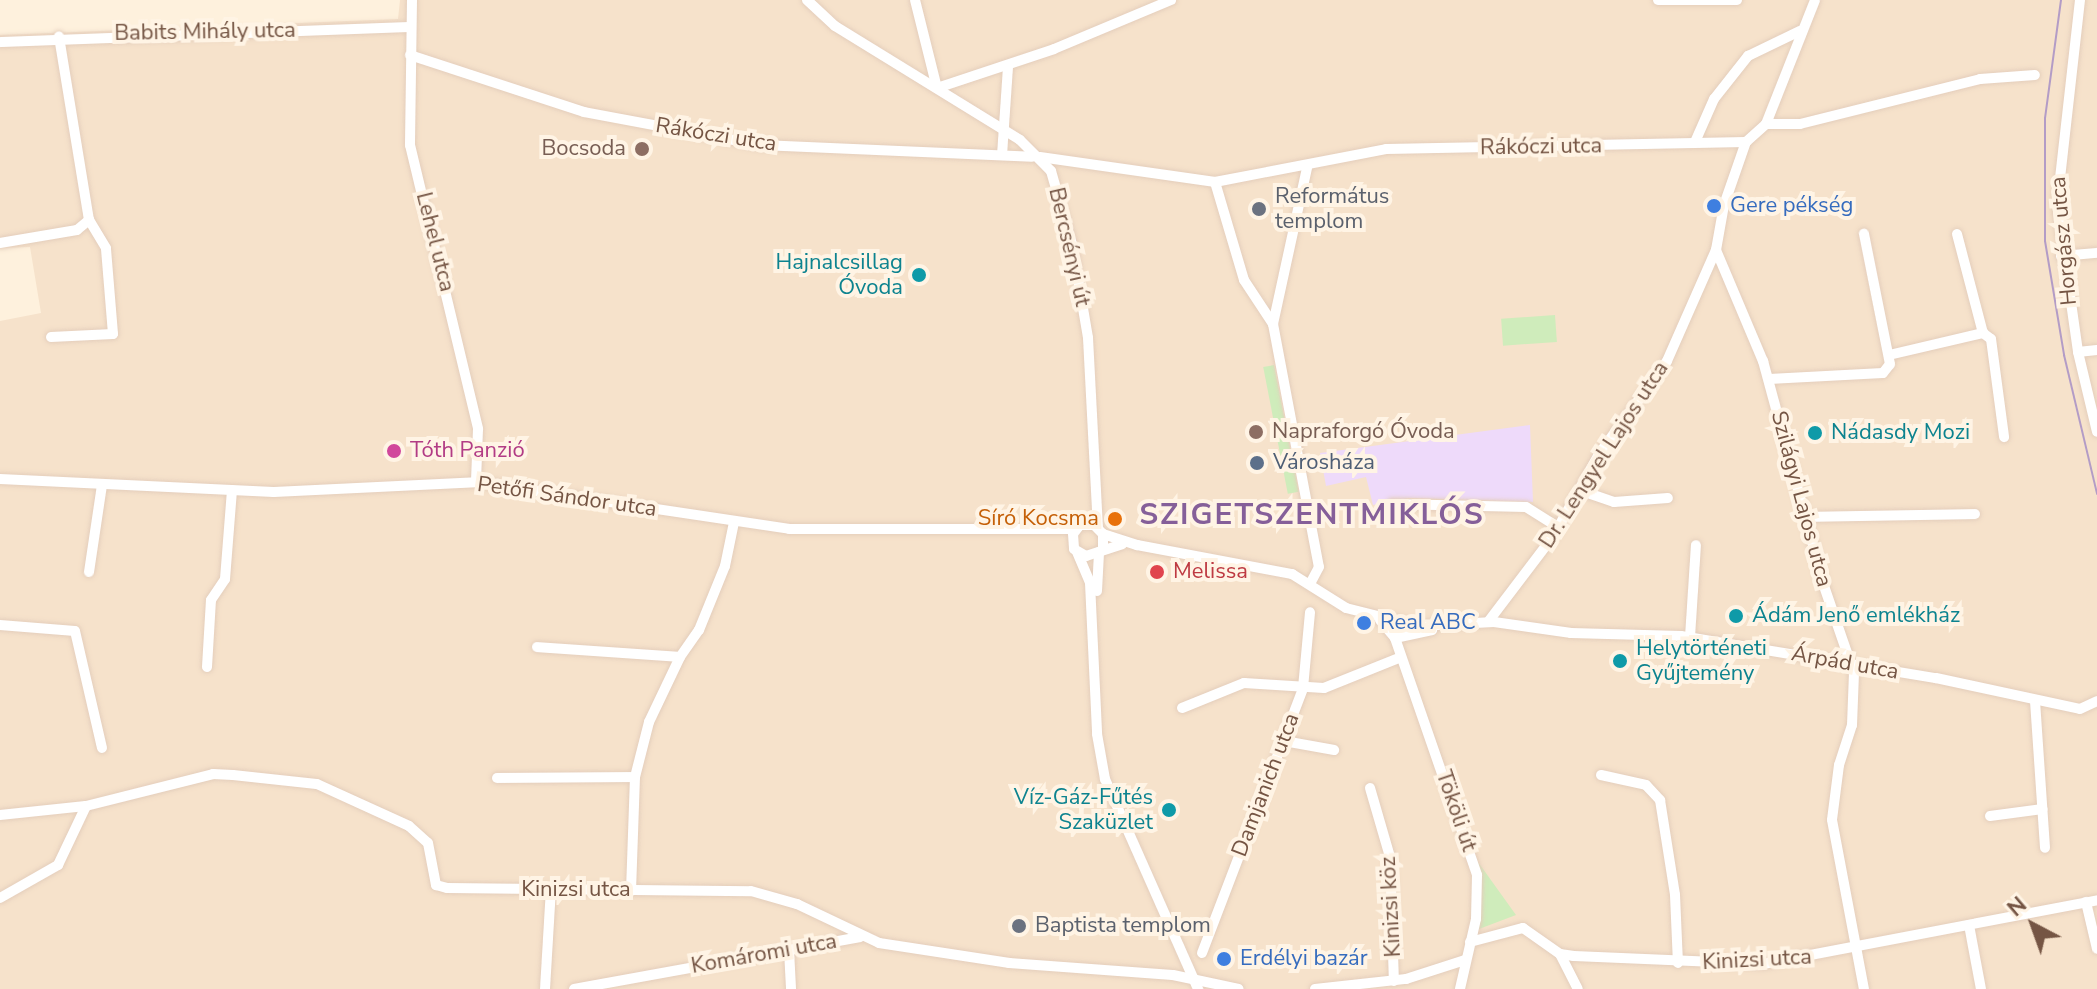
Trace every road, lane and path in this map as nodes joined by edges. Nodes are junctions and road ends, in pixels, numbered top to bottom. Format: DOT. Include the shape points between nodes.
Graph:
graph roads {
  1 [pos="412,0"];
  2 [pos="807,0"];
  3 [pos="915,0"];
  4 [pos="1171,0"];
  5 [pos="1658,0"];
  6 [pos="1737,0"];
  7 [pos="1815,0"];
  8 [pos="2080,0"];
  9 [pos="411,27"];
  10 [pos="1800,31"];
  11 [pos="59,36"];
  12 [pos="0,42"];
  13 [pos="410,55"];
  14 [pos="1008,66"];
  15 [pos="2035,75"];
  16 [pos="937,88"];
  17 [pos="1766,124"];
  18 [pos="1004,129"];
  19 [pos="1695,142"];
  20 [pos="1746,142"];
  21 [pos="1002,155"];
  22 [pos="1036,157"];
  23 [pos="1307,168"];
  24 [pos="1215,182"];
  25 [pos="89,220"];
  26 [pos="1864,234"];
  27 [pos="1957,234"];
  28 [pos="0,243"];
  29 [pos="1716,250"];
  30 [pos="2097,253"];
  31 [pos="2061,256"];
  32 [pos="1725,273"];
  33 [pos="1705,277"];
  34 [pos="1273,324"];
  35 [pos="1983,333"];
  36 [pos="51,337"];
  37 [pos="2097,350"];
  38 [pos="2078,352"];
  39 [pos="1889,355"];
  40 [pos="1769,379"];
  41 [pos="2097,432"];
  42 [pos="2004,437"];
  43 [pos="1092,466"];
  44 [pos="0,479"];
  45 [pos="476,482"];
  46 [pos="102,485"];
  47 [pos="232,490"];
  48 [pos="1579,490"];
  49 [pos="1668,498"];
  50 [pos="1392,504"];
  51 [pos="1975,514"];
  52 [pos="1806,517"];
  53 [pos="734,522"];
  54 [pos="1078,527"];
  55 [pos="1558,527"];
  56 [pos="1036,530"];
  57 [pos="1101,530"];
  58 [pos="1137,545"];
  59 [pos="1696,545"];
  60 [pos="1075,548"];
  61 [pos="1101,549"];
  62 [pos="89,572"];
  63 [pos="1310,584"];
  64 [pos="1310,612"];
  65 [pos="1380,620"];
  66 [pos="1488,622"];
  67 [pos="0,625"];
  68 [pos="1446,627"];
  69 [pos="1095,633"];
  70 [pos="1690,637"];
  71 [pos="1395,638"];
  72 [pos="537,647"];
  73 [pos="680,657"];
  74 [pos="1401,657"];
  75 [pos="1850,662"];
  76 [pos="207,667"];
  77 [pos="1303,688"];
  78 [pos="2035,701"];
  79 [pos="2097,701"];
  80 [pos="1182,708"];
  81 [pos="1284,741"];
  82 [pos="102,748"];
  83 [pos="1334,750"];
  84 [pos="1601,775"];
  85 [pos="635,777"];
  86 [pos="497,778"];
  87 [pos="1370,788"];
  88 [pos="86,806"];
  89 [pos="2043,809"];
  90 [pos="0,815"];
  91 [pos="1990,816"];
  92 [pos="2045,848"];
  93 [pos="551,889"];
  94 [pos="631,891"];
  95 [pos="0,898"];
  96 [pos="2092,901"];
  97 [pos="1969,925"];
  98 [pos="860,937"];
  99 [pos="1470,942"];
  100 [pos="1857,948"];
  101 [pos="2097,949"];
  102 [pos="789,950"];
  103 [pos="1202,953"];
  104 [pos="1560,954"];
  105 [pos="1465,960"];
  106 [pos="1678,963"];
  107 [pos="1394,981"];
  108 [pos="1196,984"];
  109 [pos="545,989"];
  110 [pos="574,989"];
  111 [pos="791,989"];
  112 [pos="1239,989"];
  113 [pos="1315,989"];
  114 [pos="1460,989"];
  115 [pos="1578,989"];
  116 [pos="1864,989"];
  117 [pos="1981,989"];
  1 -- 9 [label="street, Lehel utca"];
  2 -- 16 [label="street, Bercsényi út" via="835,26"];
  3 -- 16 [label="street"];
  4 -- 14 [label="street"];
  5 -- 6 [label="street"];
  7 -- 10 [label="street"];
  8 -- 31 [label="street, Horgász utca" via="2057,167"];
  9 -- 11 [label="street, Babits Mihály utca"];
  9 -- 13 [label="street, Lehel utca"];
  10 -- 17 [label="street"];
  10 -- 19 [label="street" via="1748,56 1714,99"];
  11 -- 12 [label="street, Babits Mihály utca"];
  11 -- 25 [label="street"];
  13 -- 21 [label="street, Rákóczi utca" via="584,112 761,145"];
  13 -- 45 [label="street, Lehel utca" via="410,145 478,429"];
  14 -- 16 [label="street"];
  14 -- 18 [label="street"];
  15 -- 17 [label="street" via="1980,79 1800,124"];
  16 -- 18 [label="street, Bercsényi út"];
  17 -- 20 [label="street"];
  18 -- 21 [label="street"];
  18 -- 22 [label="street, Bercsényi út"];
  19 -- 20 [label="street, Rákóczi utca"];
  19 -- 23 [label="street, Rákóczi utca" via="1386,149 1340,155"];
  20 -- 29 [label="street, Dr. Lengyel Lajos utca" via="1724,205"];
  21 -- 22 [label="street, Rákóczi utca"];
  22 -- 24 [label="street, Rákóczi utca"];
  22 -- 43 [label="street, Bercsényi út" via="1058,191 1078,275 1088,338"];
  23 -- 24 [label="street, Rákóczi utca"];
  23 -- 34 [label="street"];
  24 -- 34 [label="street" via="1244,280"];
  25 -- 28 [label="street" via="77,230"];
  25 -- 36 [label="street" via="106,248 113,334"];
  26 -- 39 [label="street"];
  27 -- 35 [label="street"];
  29 -- 32 [label="street, Szilágyi Lajos utca"];
  29 -- 33 [label="street, Dr. Lengyel Lajos utca"];
  30 -- 31 [label="street"];
  31 -- 38 [label="street, Horgász utca"];
  32 -- 33 [label="street"];
  32 -- 40 [label="street, Szilágyi Lajos utca"];
  33 -- 48 [label="street, Dr. Lengyel Lajos utca" via="1667,361"];
  34 -- 63 [label="street" via="1319,567"];
  35 -- 39 [label="street"];
  35 -- 42 [label="street" via="1991,339"];
  37 -- 38 [label="street"];
  38 -- 41 [label="street, Horgász utca"];
  39 -- 40 [label="street" via="1883,373"];
  40 -- 52 [label="street, Szilágyi Lajos utca"];
  43 -- 54 [label="street, Bercsényi út"];
  43 -- 57 [label="street, Bercsényi út"];
  44 -- 46 [label="street, Petőfi Sándor utca"];
  45 -- 47 [label="street, Petőfi Sándor utca"];
  45 -- 53 [label="street, Petőfi Sándor utca"];
  46 -- 47 [label="street, Petőfi Sándor utca"];
  46 -- 62 [label="street"];
  47 -- 76 [label="street" via="225,579 211,600"];
  48 -- 49 [label="street" via="1614,502"];
  48 -- 55 [label="street, Dr. Lengyel Lajos utca"];
  50 -- 55 [label="street" via="1526,507"];
  51 -- 52 [label="street"];
  52 -- 75 [label="street, Szilágyi Lajos utca"];
  53 -- 56 [label="street, Petőfi Sándor utca" via="829,530"];
  53 -- 73 [label="street" via="720,579 699,630"];
  54 -- 56 [label="street, Petőfi Sándor utca"];
  54 -- 57 [label="street, Petőfi Sándor utca"];
  54 -- 60 [label="street, Bercsényi út"];
  55 -- 66 [label="street, Dr. Lengyel Lajos utca"];
  56 -- 60 [label="street, Petőfi Sándor utca"];
  57 -- 58 [label="street"];
  57 -- 61 [label="street, Bercsényi út"];
  58 -- 61 [label="street"];
  58 -- 63 [label="street" via="1284,571"];
  59 -- 70 [label="street"];
  60 -- 61 [label="street" via="1091,556"];
  60 -- 69 [label="street" via="1088,576"];
  61 -- 69 [label="street, Bercsényi út"];
  63 -- 65 [label="street, Árpád utca" via="1346,608"];
  64 -- 77 [label="street, Damjanich utca"];
  65 -- 68 [label="street, Árpád utca"];
  65 -- 71 [label="street"];
  66 -- 68 [label="street, Árpád utca"];
  66 -- 70 [label="street, Árpád utca" via="1571,633"];
  67 -- 82 [label="street" via="75,631"];
  68 -- 71 [label="street, Árpád utca"];
  69 -- 108 [label="street" via="1096,725 1105,779"];
  70 -- 75 [label="street, Árpád utca"];
  71 -- 74 [label="street, Tököli út"];
  72 -- 73 [label="street"];
  73 -- 85 [label="street" via="656,703"];
  74 -- 77 [label="street" via="1344,682"];
  74 -- 99 [label="street, Tököli út" via="1477,875"];
  75 -- 78 [label="street, Árpád utca"];
  75 -- 100 [label="street, Szilágyi Lajos utca" via="1852,725 1839,765 1832,820"];
  77 -- 80 [label="street" via="1244,683"];
  77 -- 81 [label="street, Damjanich utca"];
  78 -- 79 [label="street, Árpád utca" via="2080,709"];
  78 -- 89 [label="street"];
  81 -- 83 [label="street"];
  81 -- 103 [label="street, Damjanich utca"];
  84 -- 106 [label="street" via="1646,785 1657,794 1675,895"];
  85 -- 86 [label="street"];
  85 -- 94 [label="street"];
  87 -- 107 [label="street, Kinizsi köz" via="1391,869"];
  88 -- 90 [label="street"];
  88 -- 93 [label="street, Kinizsi utca" via="213,774 317,784 417,831 428,843 433,879 441,887"];
  88 -- 95 [label="street" via="58,865"];
  89 -- 91 [label="street"];
  89 -- 92 [label="street"];
  93 -- 94 [label="street, Kinizsi utca"];
  93 -- 109 [label="street"];
  94 -- 98 [label="street, Kinizsi utca" via="751,891 842,922"];
  96 -- 97 [label="street, Kinizsi utca"];
  96 -- 101 [label="street"];
  97 -- 100 [label="street, Kinizsi utca"];
  97 -- 117 [label="street"];
  98 -- 102 [label="street, Komáromi utca"];
  98 -- 108 [label="street, Kinizsi utca" via="994,961"];
  99 -- 104 [label="street" via="1523,928"];
  99 -- 105 [label="street, Tököli út"];
  100 -- 106 [label="street, Kinizsi utca" via="1763,964"];
  100 -- 116 [label="street, Szilágyi Lajos utca"];
  102 -- 110 [label="street, Komáromi utca"];
  102 -- 111 [label="street"];
  104 -- 106 [label="street, Kinizsi utca"];
  104 -- 115 [label="street"];
  105 -- 107 [label="street"];
  105 -- 114 [label="street, Tököli út"];
  107 -- 113 [label="street"];
  108 -- 112 [label="street, Kinizsi utca"];
}
